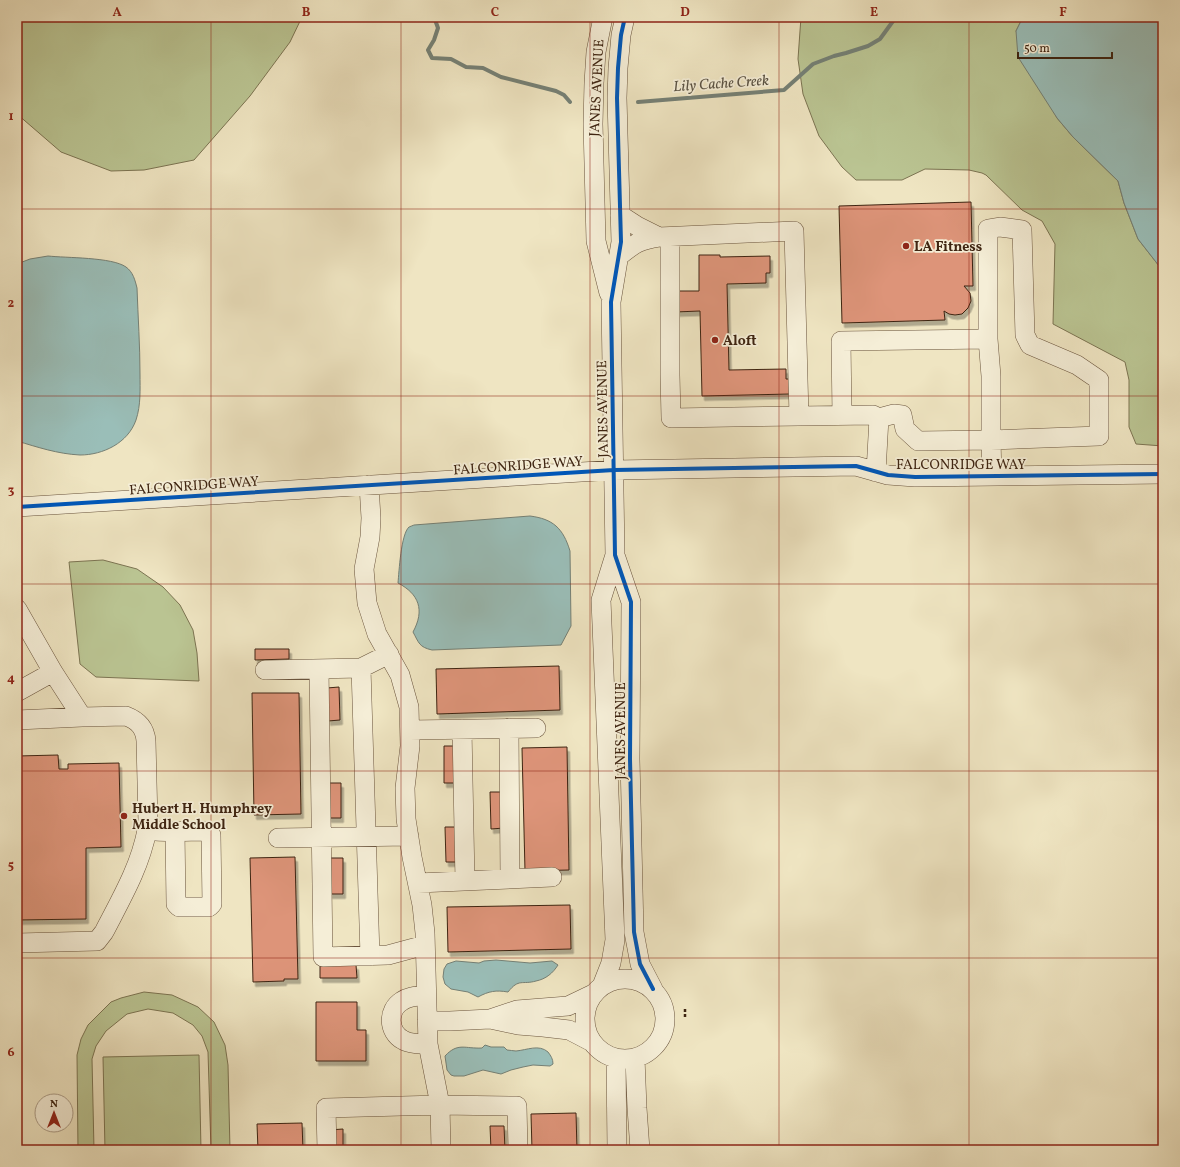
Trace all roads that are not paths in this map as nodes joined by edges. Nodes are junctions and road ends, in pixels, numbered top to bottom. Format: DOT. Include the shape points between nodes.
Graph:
graph roads {
  1 [pos="602,17"];
  2 [pos="625,17"];
  3 [pos="620,215"];
  4 [pos="664,237"];
  5 [pos="619,256"];
  6 [pos="611,302"];
  7 [pos="988,339"];
  8 [pos="842,415"];
  9 [pos="799,416"];
  10 [pos="879,418"];
  11 [pos="992,440"];
  12 [pos="614,470"];
  13 [pos="876,472"];
  14 [pos="1163,474"];
  15 [pos="992,476"];
  16 [pos="369,485"];
  17 [pos="17,507"];
  18 [pos="615,555"];
  19 [pos="17,609"];
  20 [pos="389,654"];
  21 [pos="361,668"];
  22 [pos="319,669"];
  23 [pos="264,670"];
  24 [pos="53,672"];
  25 [pos="18,688"];
  26 [pos="82,718"];
  27 [pos="17,720"];
  28 [pos="509,728"];
  29 [pos="536,728"];
  30 [pos="462,729"];
  31 [pos="410,730"];
  32 [pos="147,830"];
  33 [pos="175,831"];
  34 [pos="409,836"];
  35 [pos="366,837"];
  36 [pos="278,838"];
  37 [pos="321,838"];
  38 [pos="552,877"];
  39 [pos="510,879"];
  40 [pos="465,881"];
  41 [pos="418,883"];
  42 [pos="17,943"];
  43 [pos="425,945"];
  44 [pos="370,956"];
  45 [pos="653,989"];
  46 [pos="598,990"];
  47 [pos="426,995"];
  48 [pos="490,1019"];
  49 [pos="427,1021"];
  50 [pos="592,1042"];
  51 [pos="428,1044"];
  52 [pos="616,1058"];
  53 [pos="635,1058"];
  54 [pos="440,1105"];
  55 [pos="327,1150"];
  56 [pos="442,1150"];
  57 [pos="518,1150"];
  58 [pos="617,1150"];
  59 [pos="640,1150"];
  1 -- 6 [label="street, JANES AVENUE" via="594,83 596,241"];
  2 -- 3 [label="street, JANES AVENUE" via="617,98"];
  3 -- 4 [label="street" via="637,226"];
  3 -- 5 [label="street, JANES AVENUE"];
  4 -- 5 [label="street" via="634,244"];
  4 -- 9 [label="street" via="671,418"];
  4 -- 9 [label="street" via="794,231"];
  5 -- 6 [label="street, JANES AVENUE"];
  6 -- 12 [label="street, JANES AVENUE"];
  7 -- 8 [label="street" via="841,341"];
  7 -- 11 [label="street"];
  7 -- 11 [label="street" via="988,229 1000,227 1022,230 1025,335 1030,345 1076,365 1099,380 1099,436"];
  8 -- 9 [label="street"];
  8 -- 10 [label="street" via="873,414"];
  10 -- 11 [label="street" via="894,414 902,415 905,429 918,441"];
  10 -- 13 [label="street"];
  11 -- 15 [label="street"];
  12 -- 13 [label="street, FALCONRIDGE WAY" via="856,466"];
  12 -- 16 [label="street, FALCONRIDGE WAY"];
  12 -- 18 [label="street, JANES AVENUE"];
  13 -- 15 [label="street, FALCONRIDGE WAY" via="915,477"];
  14 -- 15 [label="street, FALCONRIDGE WAY"];
  16 -- 17 [label="street, FALCONRIDGE WAY"];
  16 -- 20 [label="street" via="370,537 364,570 367,603 378,634"];
  18 -- 45 [label="street, JANES AVENUE" via="631,602 630,759 634,932 640,964"];
  18 -- 46 [label="street, JANES AVENUE" via="601,600 615,940 611,963"];
  19 -- 24 [label="street"];
  20 -- 21 [label="street"];
  20 -- 31 [label="street" via="400,675 410,707"];
  21 -- 22 [label="street"];
  21 -- 35 [label="street"];
  22 -- 23 [label="street"];
  22 -- 37 [label="street"];
  24 -- 25 [label="street"];
  24 -- 26 [label="street"];
  26 -- 27 [label="street"];
  26 -- 32 [label="street" via="126,716 133,718 143,728 146,734"];
  28 -- 29 [label="street"];
  28 -- 30 [label="street"];
  28 -- 39 [label="street"];
  30 -- 31 [label="street"];
  30 -- 40 [label="street"];
  31 -- 34 [label="street" via="405,788"];
  32 -- 33 [label="street"];
  32 -- 42 [label="street" via="138,865 97,941"];
  34 -- 35 [label="street"];
  34 -- 41 [label="street"];
  35 -- 37 [label="street"];
  35 -- 44 [label="street"];
  36 -- 37 [label="street"];
  37 -- 44 [label="street" via="323,957"];
  38 -- 39 [label="street"];
  39 -- 40 [label="street"];
  40 -- 41 [label="street"];
  41 -- 43 [label="street"];
  43 -- 44 [label="street" via="388,955"];
  43 -- 47 [label="street"];
  45 -- 46 [label="street, JANES AVENUE" via="641,981 628,978 614,980"];
  45 -- 53 [label="street, JANES AVENUE" via="662,1000 666,1014 665,1029 659,1042 648,1052"];
  46 -- 48 [label="street" via="568,1006 517,1010"];
  46 -- 50 [label="street, JANES AVENUE" via="587,1006 585,1018"];
  47 -- 49 [label="street"];
  47 -- 51 [label="street" via="401,1001 395,1007 391,1022 397,1036 411,1043"];
  48 -- 49 [label="street"];
  48 -- 50 [label="street" via="518,1026 569,1030"];
  49 -- 51 [label="street"];
  50 -- 52 [label="street, JANES AVENUE" via="603,1052"];
  51 -- 54 [label="street"];
  52 -- 53 [label="street, JANES AVENUE"];
  52 -- 58 [label="street"];
  53 -- 59 [label="street"];
  54 -- 55 [label="street" via="326,1108"];
  54 -- 56 [label="street"];
  54 -- 57 [label="street" via="517,1106"];
}
